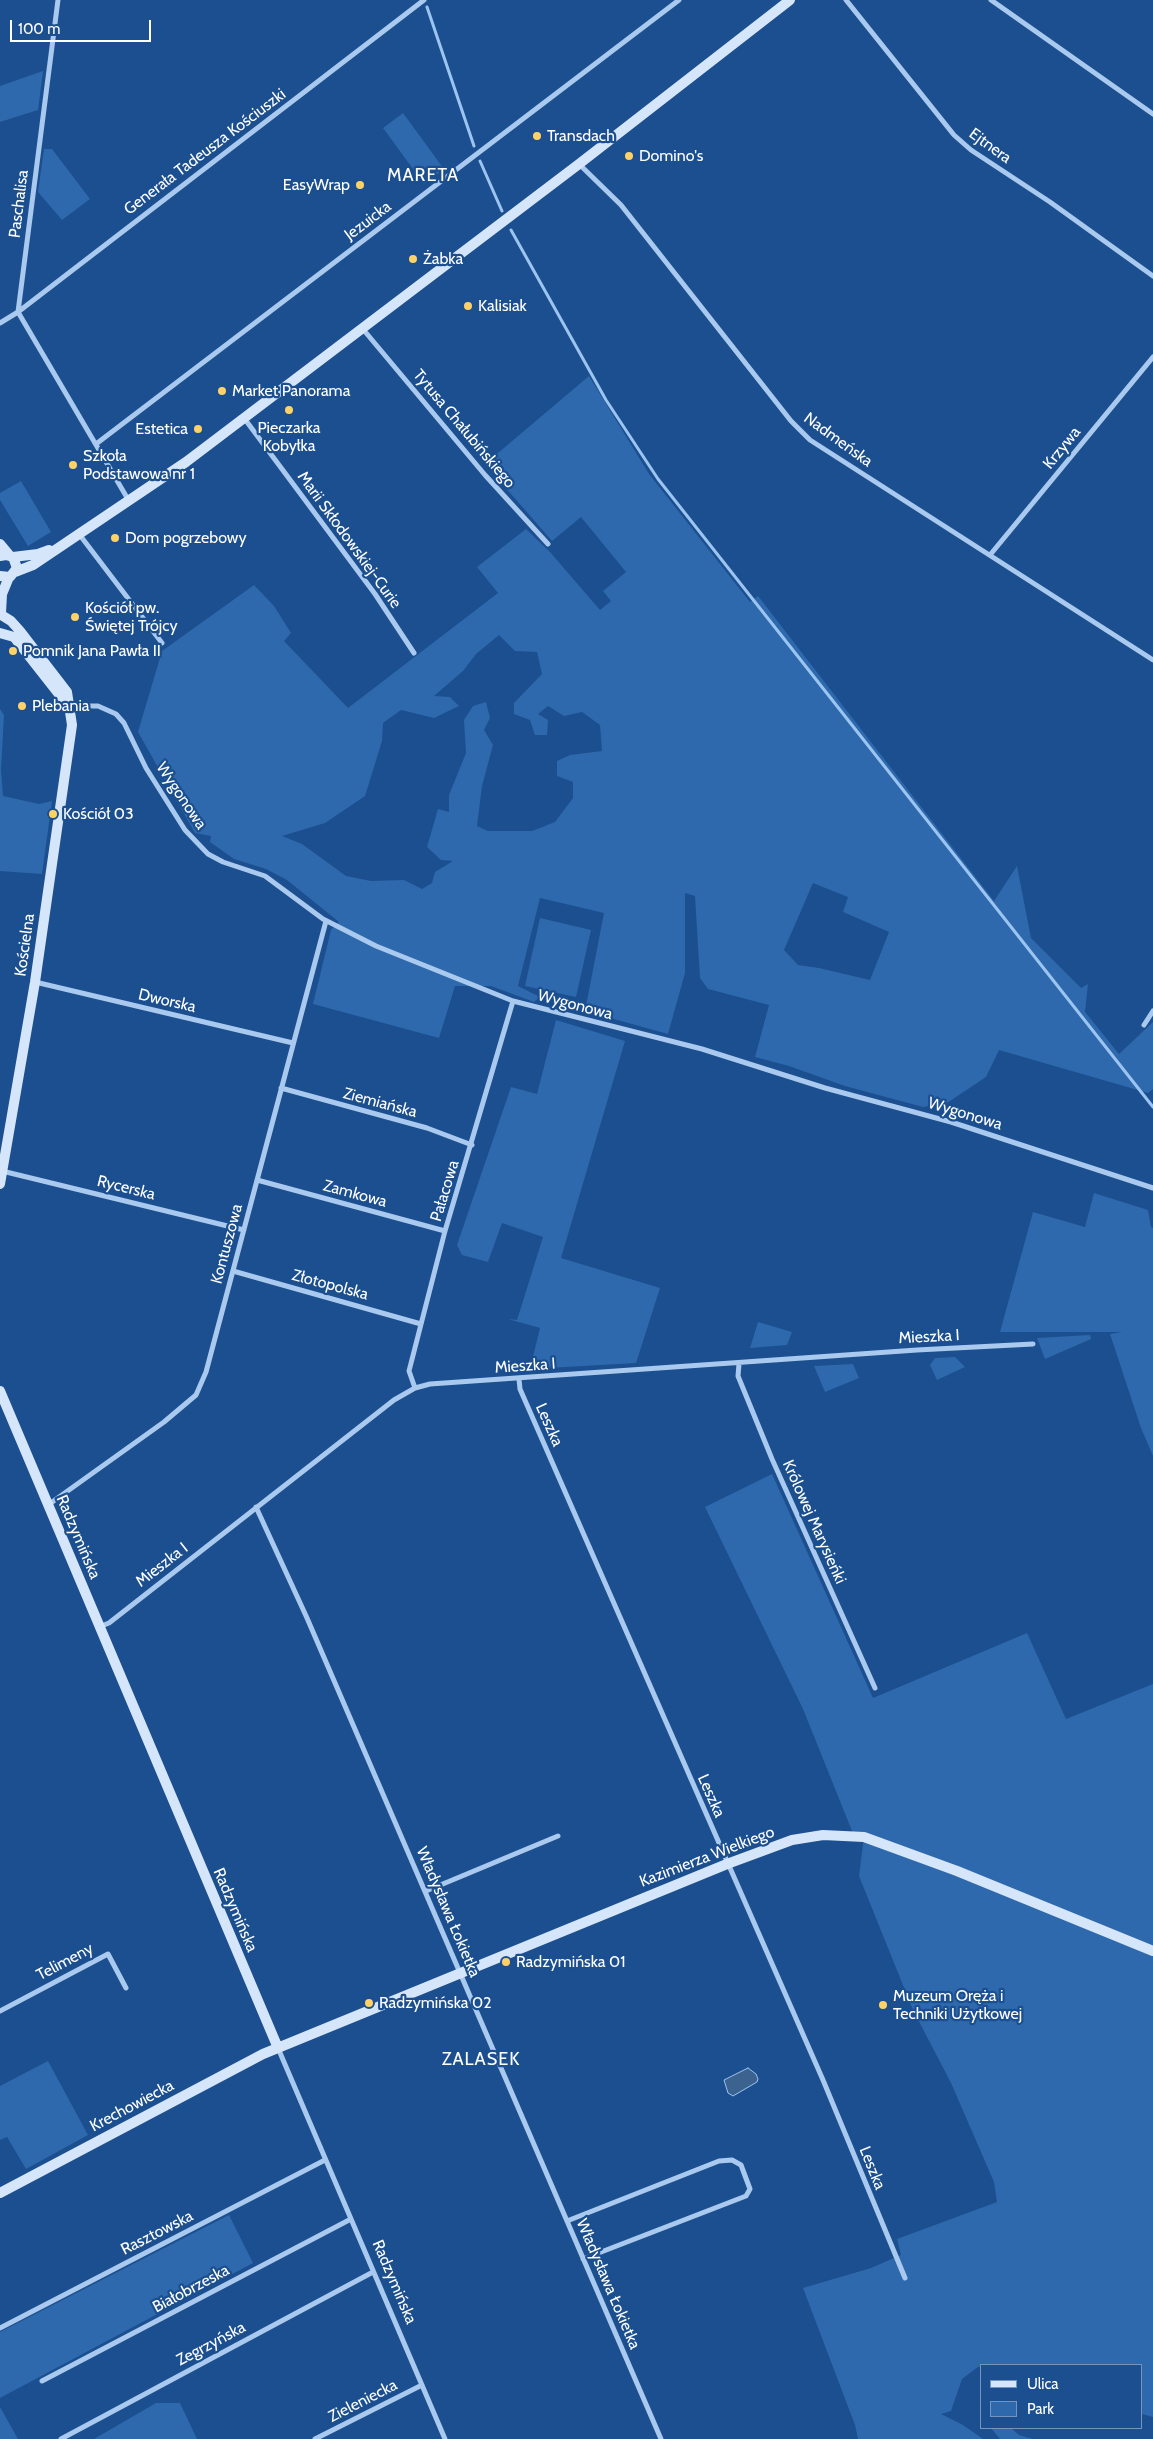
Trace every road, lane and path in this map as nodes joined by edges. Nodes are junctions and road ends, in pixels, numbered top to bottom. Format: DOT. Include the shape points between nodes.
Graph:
graph roads {
  1 [pos="58,0"];
  2 [pos="424,0"];
  3 [pos="679,0"];
  4 [pos="790,0"];
  5 [pos="846,0"];
  6 [pos="991,0"];
  7 [pos="1153,114"];
  8 [pos="579,164"];
  9 [pos="1153,276"];
  10 [pos="18,312"];
  11 [pos="0,323"];
  12 [pos="362,328"];
  13 [pos="1153,357"];
  14 [pos="244,418"];
  15 [pos="96,444"];
  16 [pos="130,501"];
  17 [pos="79,533"];
  18 [pos="0,544"];
  19 [pos="548,544"];
  20 [pos="62,545"];
  21 [pos="990,555"];
  22 [pos="8,556"];
  23 [pos="8,575"];
  24 [pos="1,614"];
  25 [pos="0,632"];
  26 [pos="162,643"];
  27 [pos="414,654"];
  28 [pos="1153,660"];
  29 [pos="71,709"];
  30 [pos="326,921"];
  31 [pos="35,982"];
  32 [pos="513,1002"];
  33 [pos="1153,1011"];
  34 [pos="1144,1025"];
  35 [pos="293,1043"];
  36 [pos="281,1088"];
  37 [pos="472,1145"];
  38 [pos="2,1171"];
  39 [pos="257,1180"];
  40 [pos="0,1184"];
  41 [pos="1153,1188"];
  42 [pos="244,1230"];
  43 [pos="445,1231"];
  44 [pos="233,1271"];
  45 [pos="421,1324"];
  46 [pos="1033,1344"];
  47 [pos="738,1364"];
  48 [pos="518,1379"];
  49 [pos="415,1388"];
  50 [pos="0,1391"];
  51 [pos="48,1505"];
  52 [pos="256,1507"];
  53 [pos="99,1627"];
  54 [pos="875,1688"];
  55 [pos="558,1836"];
  56 [pos="727,1864"];
  57 [pos="426,1891"];
  58 [pos="1153,1951"];
  59 [pos="461,1973"];
  60 [pos="126,1988"];
  61 [pos="0,2011"];
  62 [pos="278,2048"];
  63 [pos="325,2160"];
  64 [pos="0,2193"];
  65 [pos="351,2219"];
  66 [pos="567,2221"];
  67 [pos="583,2259"];
  68 [pos="373,2272"];
  69 [pos="905,2278"];
  70 [pos="0,2328"];
  71 [pos="42,2381"];
  72 [pos="422,2385"];
  73 [pos="61,2439"];
  74 [pos="315,2439"];
  75 [pos="445,2439"];
  76 [pos="661,2439"];
  1 -- 10 [label="street, Paschalisa"];
  2 -- 10 [label="street, Generała Tadeusza Kościuszki"];
  3 -- 15 [label="street, Jezuicka"];
  4 -- 8 [label="street"];
  5 -- 9 [label="street, Ejtnera" via="954,135 970,150 1050,202"];
  6 -- 7 [label="street"];
  8 -- 12 [label="street"];
  8 -- 21 [label="street, Nadmeńska" via="621,205 800,431 823,449"];
  10 -- 11 [label="street, Generała Tadeusza Kościuszki"];
  10 -- 15 [label="street"];
  12 -- 14 [label="street"];
  12 -- 19 [label="street, Tytusa Chałubińskiego" via="485,475"];
  13 -- 21 [label="street, Krzywa"];
  14 -- 16 [label="street"];
  14 -- 27 [label="street, Marii Skłodowskiej-Curie" via="375,594"];
  15 -- 16 [label="street"];
  16 -- 17 [label="street"];
  17 -- 20 [label="street"];
  17 -- 26 [label="street"];
  18 -- 22 [label="street"];
  20 -- 22 [label="street" via="38,554"];
  20 -- 23 [label="street" via="33,565"];
  21 -- 28 [label="street, Nadmeńska"];
  22 -- 23 [label="street" via="17,564"];
  23 -- 24 [label="street" via="2,594"];
  24 -- 25 [label="street" via="4,626"];
  24 -- 29 [label="street, Kościelna" via="20,631 59,680 67,692"];
  25 -- 29 [label="street" via="14,637"];
  29 -- 30 [label="street, Wygonowa" via="82,706 106,708 124,723 146,768 180,822 208,854 265,876"];
  29 -- 31 [label="street, Kościelna" via="71,737"];
  30 -- 32 [label="street, Wygonowa" via="376,946"];
  30 -- 35 [label="street, Kontuszowa"];
  31 -- 35 [label="street, Dworska"];
  31 -- 38 [label="street, Kościelna"];
  32 -- 37 [label="street, Pałacowa"];
  32 -- 41 [label="street, Wygonowa" via="702,1049 825,1088 951,1122"];
  33 -- 34 [label="street"];
  35 -- 36 [label="street, Kontuszowa"];
  36 -- 37 [label="street, Ziemiańska" via="427,1128"];
  36 -- 39 [label="street, Kontuszowa"];
  37 -- 43 [label="street, Pałacowa"];
  38 -- 40 [label="street, Kościelna"];
  38 -- 42 [label="street, Rycerska"];
  39 -- 42 [label="street, Kontuszowa"];
  39 -- 43 [label="street, Zamkowa"];
  42 -- 44 [label="street, Kontuszowa"];
  43 -- 45 [label="street, Pałacowa"];
  44 -- 45 [label="street, Złotopolska"];
  44 -- 51 [label="street, Kontuszowa" via="206,1372 196,1395 164,1422"];
  45 -- 49 [label="street, Pałacowa" via="409,1371"];
  46 -- 47 [label="street, Mieszka I"];
  47 -- 48 [label="street, Mieszka I"];
  47 -- 54 [label="street, Królowej Marysieńki" via="738,1376 772,1459"];
  48 -- 49 [label="street, Mieszka I" via="430,1384"];
  48 -- 56 [label="street, Leszka"];
  49 -- 52 [label="street, Mieszka I" via="394,1400"];
  50 -- 51 [label="street, Radzymińska"];
  51 -- 53 [label="street, Radzymińska"];
  52 -- 53 [label="street, Mieszka I" via="109,1623"];
  52 -- 57 [label="street, Władysława Łokietka"];
  53 -- 62 [label="street, Radzymińska"];
  55 -- 57 [label="street"];
  56 -- 58 [label="street, Kazimierza Wielkiego" via="792,1840 823,1835 864,1837"];
  56 -- 59 [label="street, Kazimierza Wielkiego"];
  56 -- 69 [label="street, Leszka" via="823,2080"];
  57 -- 59 [label="street, Władysława Łokietka"];
  59 -- 62 [label="street, Kazimierza Wielkiego"];
  59 -- 66 [label="street, Władysława Łokietka"];
  60 -- 61 [label="street, Telimeny" via="108,1954"];
  62 -- 63 [label="street, Radzymińska"];
  62 -- 64 [label="street, Krechowiecka"];
  63 -- 65 [label="street, Radzymińska"];
  63 -- 70 [label="street, Rasztowska"];
  65 -- 68 [label="street, Radzymińska"];
  65 -- 71 [label="street, Białobrzeska"];
  66 -- 67 [label="street, Władysława Łokietka"];
  66 -- 67 [label="street" via="719,2162 732,2160 741,2165 750,2189 746,2196"];
  67 -- 76 [label="street, Władysława Łokietka"];
  68 -- 72 [label="street, Radzymińska"];
  68 -- 73 [label="street, Zegrzyńska"];
  72 -- 74 [label="street, Zieleniecka"];
  72 -- 75 [label="street, Radzymińska"];
}
